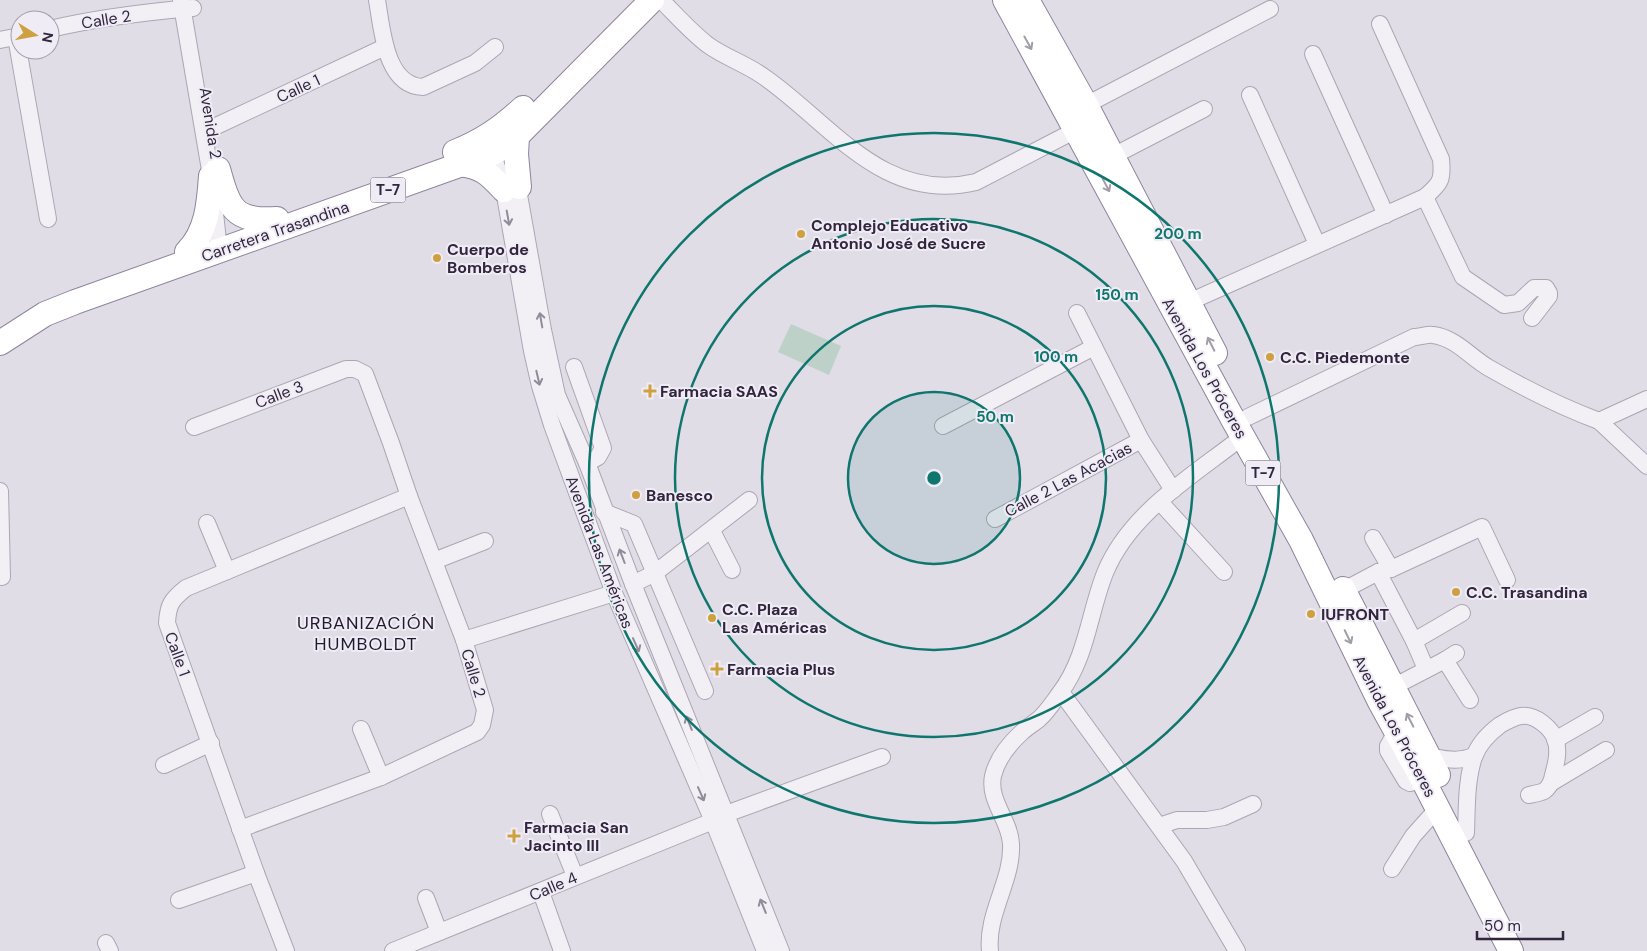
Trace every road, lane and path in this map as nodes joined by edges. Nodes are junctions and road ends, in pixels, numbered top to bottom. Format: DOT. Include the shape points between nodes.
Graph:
graph roads {
  1 [pos="377,0"];
  2 [pos="636,0"];
  3 [pos="652,0"];
  4 [pos="661,0"];
  5 [pos="1005,0"];
  6 [pos="1027,0"];
  7 [pos="187,4"];
  8 [pos="1270,9"];
  9 [pos="1380,24"];
  10 [pos="60,27"];
  11 [pos="385,47"];
  12 [pos="496,47"];
  13 [pos="1312,54"];
  14 [pos="16,60"];
  15 [pos="1250,95"];
  16 [pos="1086,105"];
  17 [pos="1204,109"];
  18 [pos="212,128"];
  19 [pos="1076,130"];
  20 [pos="501,140"];
  21 [pos="1113,156"];
  22 [pos="460,164"];
  23 [pos="214,172"];
  24 [pos="511,188"];
  25 [pos="1425,197"];
  26 [pos="1386,215"];
  27 [pos="48,219"];
  28 [pos="278,219"];
  29 [pos="224,244"];
  30 [pos="1317,244"];
  31 [pos="187,252"];
  32 [pos="74,302"];
  33 [pos="1189,302"];
  34 [pos="1077,314"];
  35 [pos="1532,318"];
  36 [pos="0,343"];
  37 [pos="1094,347"];
  38 [pos="574,367"];
  39 [pos="365,374"];
  40 [pos="1647,399"];
  41 [pos="1599,421"];
  42 [pos="943,426"];
  43 [pos="194,427"];
  44 [pos="1239,428"];
  45 [pos="1141,440"];
  46 [pos="587,464"];
  47 [pos="1647,466"];
  48 [pos="1173,490"];
  49 [pos="0,491"];
  50 [pos="408,496"];
  51 [pos="749,500"];
  52 [pos="1160,502"];
  53 [pos="604,512"];
  54 [pos="995,519"];
  55 [pos="207,523"];
  56 [pos="712,531"];
  57 [pos="1373,538"];
  58 [pos="485,541"];
  59 [pos="434,561"];
  60 [pos="732,570"];
  61 [pos="1384,570"];
  62 [pos="227,571"];
  63 [pos="1224,572"];
  64 [pos="655,573"];
  65 [pos="2,577"];
  66 [pos="1507,580"];
  67 [pos="633,584"];
  68 [pos="1344,590"];
  69 [pos="614,594"];
  70 [pos="1462,613"];
  71 [pos="464,640"];
  72 [pos="1414,641"];
  73 [pos="686,649"];
  74 [pos="665,664"];
  75 [pos="1426,669"];
  76 [pos="1393,687"];
  77 [pos="705,691"];
  78 [pos="1061,692"];
  79 [pos="1470,700"];
  80 [pos="1595,717"];
  81 [pos="361,729"];
  82 [pos="1556,740"];
  83 [pos="211,743"];
  84 [pos="1606,750"];
  85 [pos="1475,755"];
  86 [pos="1428,756"];
  87 [pos="882,757"];
  88 [pos="1454,761"];
  89 [pos="164,765"];
  90 [pos="381,777"];
  91 [pos="1551,783"];
  92 [pos="1468,793"];
  93 [pos="1529,795"];
  94 [pos="1253,804"];
  95 [pos="1438,808"];
  96 [pos="550,814"];
  97 [pos="719,817"];
  98 [pos="1159,826"];
  99 [pos="240,829"];
  100 [pos="1466,832"];
  101 [pos="1392,869"];
  102 [pos="256,873"];
  103 [pos="575,876"];
  104 [pos="541,892"];
  105 [pos="426,898"];
  106 [pos="179,900"];
  107 [pos="439,932"];
  108 [pos="286,951"];
  109 [pos="393,951"];
  110 [pos="562,951"];
  111 [pos="765,951"];
  112 [pos="781,951"];
  113 [pos="990,951"];
  114 [pos="1237,951"];
  115 [pos="1511,951"];
  116 [pos="1526,951"];
  1 -- 11 [label="street"];
  2 -- 20 [label="highway, Carretera Trasandina / T-7" via="554,81"];
  3 -- 20 [label="highway, Carretera Trasandina / T-7"];
  4 -- 19 [label="street" via="708,45 766,77 859,156 903,179 943,187 976,182"];
  5 -- 19 [label="highway, Avenida Los Próceres / T-7, one-way"];
  6 -- 16 [label="highway, Avenida Los Próceres / T-7"];
  7 -- 10 [label="street, Calle 2"];
  7 -- 18 [label="street, Avenida 2"];
  7 -- 23 [label="street"];
  8 -- 16 [label="street"];
  9 -- 25 [label="street" via="1441,159 1439,185"];
  11 -- 12 [label="street" via="396,72 406,83 423,87 475,62"];
  11 -- 18 [label="street, Calle 1"];
  13 -- 26 [label="street"];
  14 -- 27 [label="street"];
  15 -- 30 [label="street"];
  16 -- 21 [label="highway, Avenida Los Próceres / T-7"];
  17 -- 21 [label="street"];
  18 -- 23 [label="street, Avenida 2"];
  19 -- 44 [label="highway, Avenida Los Próceres / T-7, one-way"];
  20 -- 22 [label="highway, Carretera Trasandina / T-7"];
  20 -- 24 [label="highway" via="516,154"];
  20 -- 28 [label="highway, Carretera Trasandina / T-7" via="460,150"];
  21 -- 33 [label="highway, Avenida Los Próceres / T-7"];
  22 -- 24 [label="highway" via="480,168"];
  22 -- 29 [label="highway, Carretera Trasandina / T-7"];
  23 -- 28 [label="highway" via="236,211 251,219"];
  23 -- 29 [label="street, Avenida 2"];
  23 -- 31 [label="highway" via="200,235"];
  46 -- 24 [label="street, Avenida Las Américas, one-way" via="557,395"];
  24 -- 69 [label="street, Avenida Las Américas, one-way" via="532,351 540,386"];
  25 -- 26 [label="street"];
  25 -- 35 [label="street" via="1462,277 1504,305 1518,303 1534,288 1548,290 1549,296"];
  26 -- 30 [label="street"];
  28 -- 29 [label="highway, Carretera Trasandina / T-7"];
  29 -- 31 [label="highway, Carretera Trasandina / T-7"];
  29 -- 32 [label="highway, Carretera Trasandina / T-7"];
  30 -- 33 [label="street"];
  31 -- 32 [label="highway, Carretera Trasandina / T-7" via="136,271"];
  32 -- 36 [label="highway, Carretera Trasandina / T-7" via="45,314"];
  44 -- 33 [label="highway, Avenida Los Próceres / T-7, one-way"];
  34 -- 37 [label="street"];
  37 -- 42 [label="street"];
  37 -- 45 [label="street"];
  38 -- 46 [label="street" via="603,448 598,457"];
  39 -- 43 [label="street, Calle 3" via="355,368 346,369"];
  39 -- 50 [label="street, Calle 2"];
  40 -- 41 [label="street"];
  41 -- 44 [label="street" via="1540,395 1486,366 1459,344 1433,335 1414,337"];
  41 -- 47 [label="street"];
  44 -- 48 [label="street"];
  44 -- 68 [label="highway, Avenida Los Próceres / T-7"];
  44 -- 95 [label="highway, Avenida Los Próceres / T-7, one-way" via="1301,540 1396,732"];
  45 -- 48 [label="street"];
  45 -- 54 [label="street, Calle 2 Las Acacias"];
  46 -- 53 [label="street, Avenida Las Américas"];
  48 -- 52 [label="street"];
  49 -- 65 [label="street"];
  50 -- 59 [label="street, Calle 2"];
  50 -- 62 [label="street, Calle 1"];
  51 -- 56 [label="street"];
  52 -- 63 [label="street"];
  52 -- 78 [label="street" via="1130,530 1114,552 1080,657"];
  53 -- 64 [label="street" via="634,524"];
  67 -- 53 [label="street, Avenida Las Américas, one-way"];
  55 -- 62 [label="street"];
  56 -- 60 [label="street"];
  56 -- 64 [label="street"];
  57 -- 61 [label="street"];
  58 -- 59 [label="street"];
  59 -- 71 [label="street, Calle 2"];
  61 -- 66 [label="street" via="1482,526"];
  61 -- 68 [label="street"];
  61 -- 72 [label="street"];
  62 -- 83 [label="street, Calle 1" via="186,588 174,598 168,609 167,624"];
  64 -- 67 [label="street"];
  64 -- 73 [label="street"];
  67 -- 74 [label="street, Avenida Las Américas"];
  68 -- 76 [label="highway, Avenida Los Próceres / T-7"];
  69 -- 71 [label="street"];
  69 -- 97 [label="street, Avenida Las Américas, one-way"];
  70 -- 72 [label="street"];
  71 -- 90 [label="street, Calle 2" via="485,710 482,725 477,732"];
  72 -- 75 [label="street"];
  73 -- 74 [label="street"];
  73 -- 77 [label="street"];
  97 -- 74 [label="street, Avenida Las Américas, one-way"];
  75 -- 76 [label="street"];
  75 -- 79 [label="street" via="1450,657"];
  86 -- 76 [label="highway, Avenida Los Próceres / T-7, one-way"];
  78 -- 98 [label="street"];
  78 -- 113 [label="street" via="1039,719 1001,754 993,777 993,797 1009,832 1011,846 991,925"];
  80 -- 82 [label="street"];
  81 -- 90 [label="street"];
  82 -- 85 [label="street" via="1540,721 1521,716 1491,731"];
  82 -- 91 [label="street" via="1557,761"];
  83 -- 89 [label="street"];
  83 -- 99 [label="street, Calle 1"];
  84 -- 91 [label="street"];
  85 -- 88 [label="street"];
  85 -- 92 [label="street"];
  86 -- 88 [label="street"];
  86 -- 100 [label="highway, Avenida Los Próceres / T-7"];
  87 -- 97 [label="street, Calle 4"];
  88 -- 92 [label="street"];
  90 -- 99 [label="street, Calle 2"];
  91 -- 93 [label="street" via="1544,792"];
  92 -- 100 [label="street"];
  94 -- 98 [label="street" via="1224,817 1177,820"];
  95 -- 101 [label="street" via="1413,836"];
  95 -- 115 [label="highway, Avenida Los Próceres / T-7"];
  96 -- 103 [label="street"];
  97 -- 103 [label="street, Calle 4"];
  97 -- 111 [label="street, Avenida Las Américas"];
  112 -- 97 [label="street, Avenida Las Américas, one-way"];
  98 -- 114 [label="street" via="1184,861"];
  99 -- 102 [label="street, Calle 1"];
  100 -- 116 [label="highway, Avenida Los Próceres / T-7"];
  102 -- 106 [label="street"];
  102 -- 108 [label="street, Calle 1"];
  103 -- 104 [label="street, Calle 4"];
  104 -- 107 [label="street, Calle 4"];
  104 -- 110 [label="street"];
  105 -- 107 [label="street"];
  107 -- 109 [label="street, Calle 4"];
}
